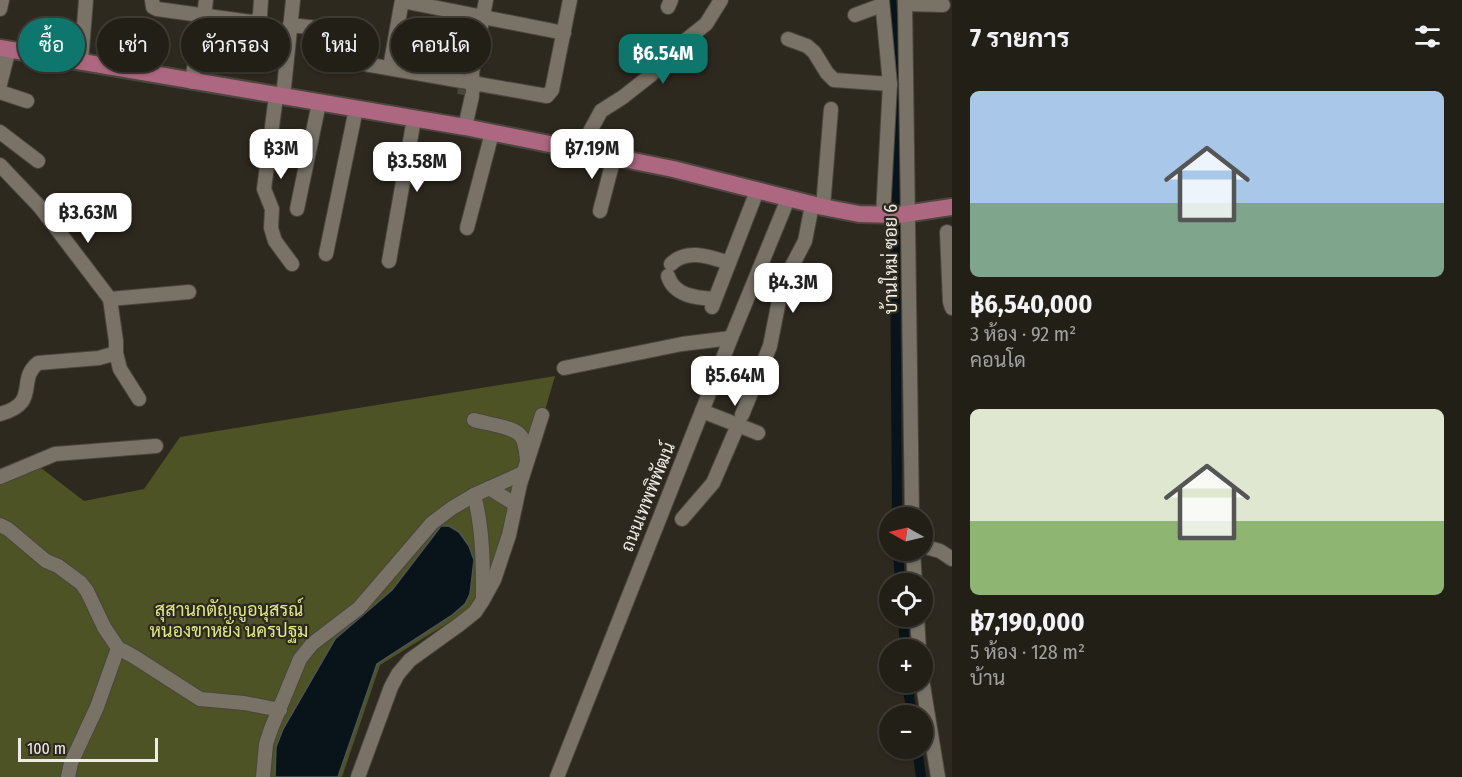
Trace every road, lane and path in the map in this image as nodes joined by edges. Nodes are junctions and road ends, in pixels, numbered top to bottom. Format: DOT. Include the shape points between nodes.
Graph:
graph roads {
  1 [pos="2,0"];
  2 [pos="86,0"];
  3 [pos="152,0"];
  4 [pos="206,0"];
  5 [pos="261,0"];
  6 [pos="293,0"];
  7 [pos="402,0"];
  8 [pos="486,0"];
  9 [pos="570,0"];
  10 [pos="721,0"];
  11 [pos="905,2"];
  12 [pos="882,3"];
  13 [pos="943,6"];
  14 [pos="0,9"];
  15 [pos="855,15"];
  16 [pos="205,16"];
  17 [pos="483,16"];
  18 [pos="85,18"];
  19 [pos="291,25"];
  20 [pos="302,26"];
  21 [pos="564,33"];
  22 [pos="788,39"];
  23 [pos="5,49"];
  24 [pos="85,63"];
  25 [pos="379,66"];
  26 [pos="390,68"];
  27 [pos="472,72"];
  28 [pos="195,82"];
  29 [pos="0,84"];
  30 [pos="890,84"];
  31 [pos="469,87"];
  32 [pos="0,92"];
  33 [pos="279,96"];
  34 [pos="27,101"];
  35 [pos="319,103"];
  36 [pos="356,109"];
  37 [pos="831,109"];
  38 [pos="414,119"];
  39 [pos="461,126"];
  40 [pos="0,132"];
  41 [pos="492,133"];
  42 [pos="580,150"];
  43 [pos="614,157"];
  44 [pos="39,161"];
  45 [pos="0,165"];
  46 [pos="757,191"];
  47 [pos="788,199"];
  48 [pos="817,206"];
  49 [pos="952,207"];
  50 [pos="297,209"];
  51 [pos="600,211"];
  52 [pos="895,215"];
  53 [pos="468,228"];
  54 [pos="947,232"];
  55 [pos="326,254"];
  56 [pos="389,261"];
  57 [pos="729,263"];
  58 [pos="292,264"];
  59 [pos="189,292"];
  60 [pos="110,298"];
  61 [pos="952,308"];
  62 [pos="731,338"];
  63 [pos="116,353"];
  64 [pos="564,368"];
  65 [pos="139,399"];
  66 [pos="702,411"];
  67 [pos="0,414"];
  68 [pos="542,415"];
  69 [pos="474,420"];
  70 [pos="740,420"];
  71 [pos="758,433"];
  72 [pos="156,446"];
  73 [pos="525,468"];
  74 [pos="0,477"];
  75 [pos="489,488"];
  76 [pos="474,495"];
  77 [pos="515,504"];
  78 [pos="911,507"];
  79 [pos="682,519"];
  80 [pos="0,525"];
  81 [pos="933,549"];
  82 [pos="952,559"];
  83 [pos="483,600"];
  84 [pos="118,648"];
  85 [pos="924,693"];
  86 [pos="280,710"];
  87 [pos="69,777"];
  88 [pos="263,777"];
  89 [pos="358,777"];
  90 [pos="557,777"];
  91 [pos="938,777"];
  1 -- 14 [label="street"];
  2 -- 18 [label="street"];
  3 -- 16 [label="street" via="157,9"];
  4 -- 16 [label="street"];
  5 -- 16 [label="street" via="257,21"];
  6 -- 19 [label="street"];
  7 -- 17 [label="street"];
  7 -- 26 [label="street"];
  8 -- 17 [label="street"];
  9 -- 21 [label="street"];
  10 -- 42 [label="street" via="705,24 651,75 601,111"];
  11 -- 13 [label="street"];
  11 -- 52 [label="street, บ้านใหม่ ซอย 6"];
  12 -- 15 [label="street"];
  12 -- 30 [label="street"];
  16 -- 28 [label="street"];
  17 -- 21 [label="street"];
  19 -- 20 [label="street"];
  19 -- 33 [label="street"];
  21 -- 31 [label="street" via="550,94"];
  22 -- 30 [label="street" via="807,46 834,80"];
  23 -- 29 [label="street"];
  24 -- 28 [label="main road"];
  25 -- 26 [label="street"];
  26 -- 31 [label="street"];
  27 -- 31 [label="street"];
  28 -- 33 [label="main road"];
  30 -- 52 [label="street"];
  31 -- 39 [label="street"];
  32 -- 34 [label="street"];
  33 -- 35 [label="main road"];
  33 -- 58 [label="street" via="264,189 272,209 275,241"];
  35 -- 36 [label="main road"];
  35 -- 50 [label="street"];
  36 -- 38 [label="main road"];
  36 -- 55 [label="street"];
  37 -- 48 [label="street"];
  38 -- 39 [label="main road"];
  38 -- 56 [label="street"];
  39 -- 41 [label="main road"];
  40 -- 44 [label="street"];
  41 -- 42 [label="main road"];
  41 -- 53 [label="street"];
  42 -- 43 [label="main road"];
  43 -- 46 [label="main road"];
  43 -- 51 [label="street"];
  45 -- 60 [label="street" via="40,207"];
  46 -- 47 [label="main road"];
  46 -- 57 [label="street"];
  47 -- 48 [label="main road"];
  47 -- 62 [label="street, ถนนเทพพิพัฒน์"];
  48 -- 52 [label="main road" via="859,214"];
  48 -- 70 [label="street" via="805,241 782,285 771,346"];
  49 -- 52 [label="main road"];
  52 -- 78 [label="street, บ้านใหม่ ซอย 6"];
  54 -- 61 [label="street"];
  57 -- 57 [label="street" via="687,255 669,270 675,287 713,303"];
  59 -- 60 [label="street"];
  60 -- 63 [label="street"];
  62 -- 64 [label="street"];
  62 -- 66 [label="street, ถนนเทพพิพัฒน์"];
  63 -- 65 [label="street" via="120,369"];
  63 -- 67 [label="street" via="38,363 17,409"];
  66 -- 70 [label="street"];
  66 -- 90 [label="street, ถนนเทพพิพัฒน์"];
  68 -- 73 [label="street"];
  69 -- 73 [label="street" via="519,434 525,445"];
  70 -- 71 [label="street"];
  70 -- 79 [label="street" via="713,483"];
  72 -- 74 [label="street" via="55,454"];
  73 -- 75 [label="street"];
  73 -- 77 [label="street"];
  75 -- 76 [label="street"];
  75 -- 77 [label="street"];
  76 -- 83 [label="street" via="480,516"];
  76 -- 86 [label="street" via="432,523 359,608 312,644 300,659"];
  77 -- 83 [label="street" via="509,535"];
  80 -- 84 [label="street" via="81,583"];
  81 -- 82 [label="street"];
  83 -- 89 [label="street" via="475,612 410,660 398,674"];
  84 -- 86 [label="street" via="200,699"];
  84 -- 87 [label="street" via="97,707 73,757"];
  85 -- 91 [label="street"];
  86 -- 88 [label="street" via="266,744"];
}
